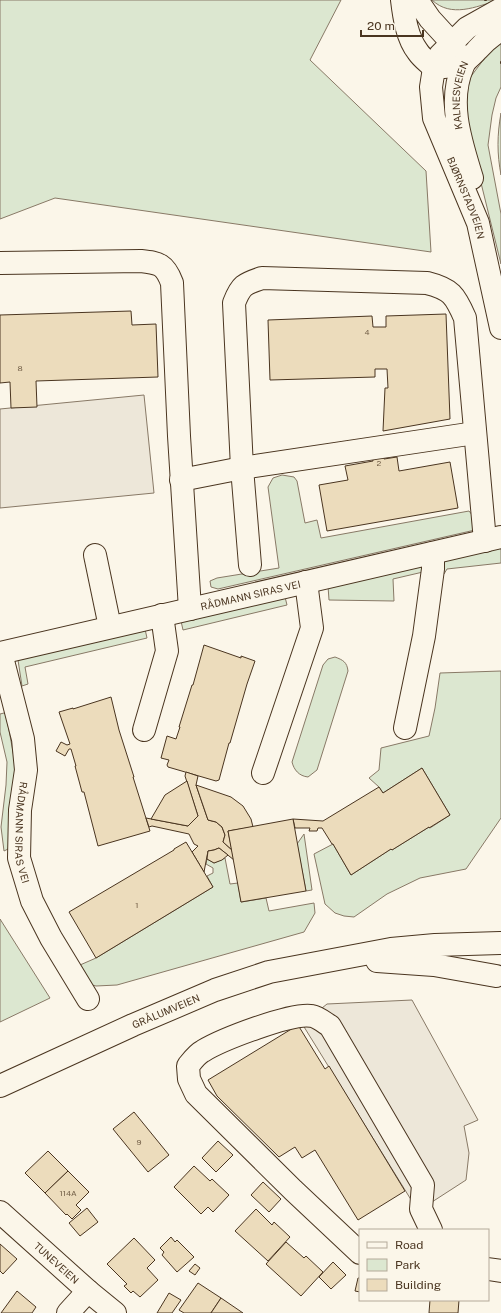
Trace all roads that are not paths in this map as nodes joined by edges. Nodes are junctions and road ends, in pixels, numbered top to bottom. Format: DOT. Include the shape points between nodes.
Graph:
graph roads {
  1 [pos="402,0"];
  2 [pos="417,0"];
  3 [pos="501,9"];
  4 [pos="501,30"];
  5 [pos="452,43"];
  6 [pos="463,64"];
  7 [pos="434,68"];
  8 [pos="478,222"];
  9 [pos="0,263"];
  10 [pos="500,320"];
  11 [pos="475,433"];
  12 [pos="242,468"];
  13 [pos="181,480"];
  14 [pos="493,539"];
  15 [pos="433,553"];
  16 [pos="95,555"];
  17 [pos="250,565"];
  18 [pos="306,582"];
  19 [pos="190,609"];
  20 [pos="162,615"];
  21 [pos="110,627"];
  22 [pos="0,653"];
  23 [pos="405,728"];
  24 [pos="144,730"];
  25 [pos="263,772"];
  26 [pos="500,943"];
  27 [pos="340,958"];
  28 [pos="499,980"];
  29 [pos="88,999"];
  30 [pos="0,1086"];
  31 [pos="0,1212"];
  32 [pos="431,1229"];
  33 [pos="359,1252"];
  34 [pos="489,1269"];
  35 [pos="501,1271"];
  36 [pos="88,1291"];
  37 [pos="68,1313"];
  38 [pos="115,1313"];
  1 -- 7 [label="main road" via="410,38 418,52"];
  2 -- 5 [label="main road"];
  3 -- 5 [label="main road" via="467,28"];
  4 -- 6 [label="main road, KALNESVEIEN" via="483,43"];
  5 -- 6 [label="main road"];
  5 -- 7 [label="main road" via="440,55"];
  6 -- 7 [label="main road"];
  6 -- 8 [label="main road, KALNESVEIEN" via="455,89 455,107 473,182"];
  7 -- 8 [label="main road, BJØRNSTADVEIEN" via="431,87 434,118"];
  8 -- 10 [label="main road, BJØRNSTADVEIEN"];
  9 -- 13 [label="main road" via="141,261 158,263 168,272 172,282"];
  11 -- 12 [label="main road"];
  11 -- 12 [label="main road" via="465,318 451,293 441,286 427,283 262,278 246,283 238,292 234,303"];
  11 -- 14 [label="main road"];
  12 -- 13 [label="main road"];
  12 -- 17 [label="main road"];
  13 -- 19 [label="main road"];
  14 -- 15 [label="main road, RÅDMANN SIRAS VEI"];
  15 -- 18 [label="main road, RÅDMANN SIRAS VEI"];
  15 -- 23 [label="main road" via="424,636"];
  16 -- 21 [label="main road"];
  18 -- 19 [label="main road, RÅDMANN SIRAS VEI"];
  18 -- 25 [label="main road" via="312,628"];
  19 -- 20 [label="main road, RÅDMANN SIRAS VEI"];
  20 -- 21 [label="main road, RÅDMANN SIRAS VEI"];
  20 -- 24 [label="main road" via="167,651"];
  21 -- 22 [label="main road, RÅDMANN SIRAS VEI"];
  22 -- 29 [label="main road, RÅDMANN SIRAS VEI" via="23,739 26,770 20,810 19,858 32,901"];
  26 -- 27 [label="main road, GRÅLUMVEIEN" via="390,949"];
  26 -- 28 [label="main road" via="494,965"];
  27 -- 28 [label="main road, GRÅLUMVEIEN" via="434,965"];
  27 -- 30 [label="main road, GRÅLUMVEIEN" via="269,972 215,990"];
  31 -- 36 [label="main road, TUNEVEIEN"];
  32 -- 33 [label="main road" via="421,1209 423,1185 330,1026 312,1016 292,1017 252,1029 201,1051 188,1066 189,1079 196,1094"];
  34 -- 35 [label="main road"];
  36 -- 37 [label="main road"];
  36 -- 38 [label="main road, TUNEVEIEN"];
}
